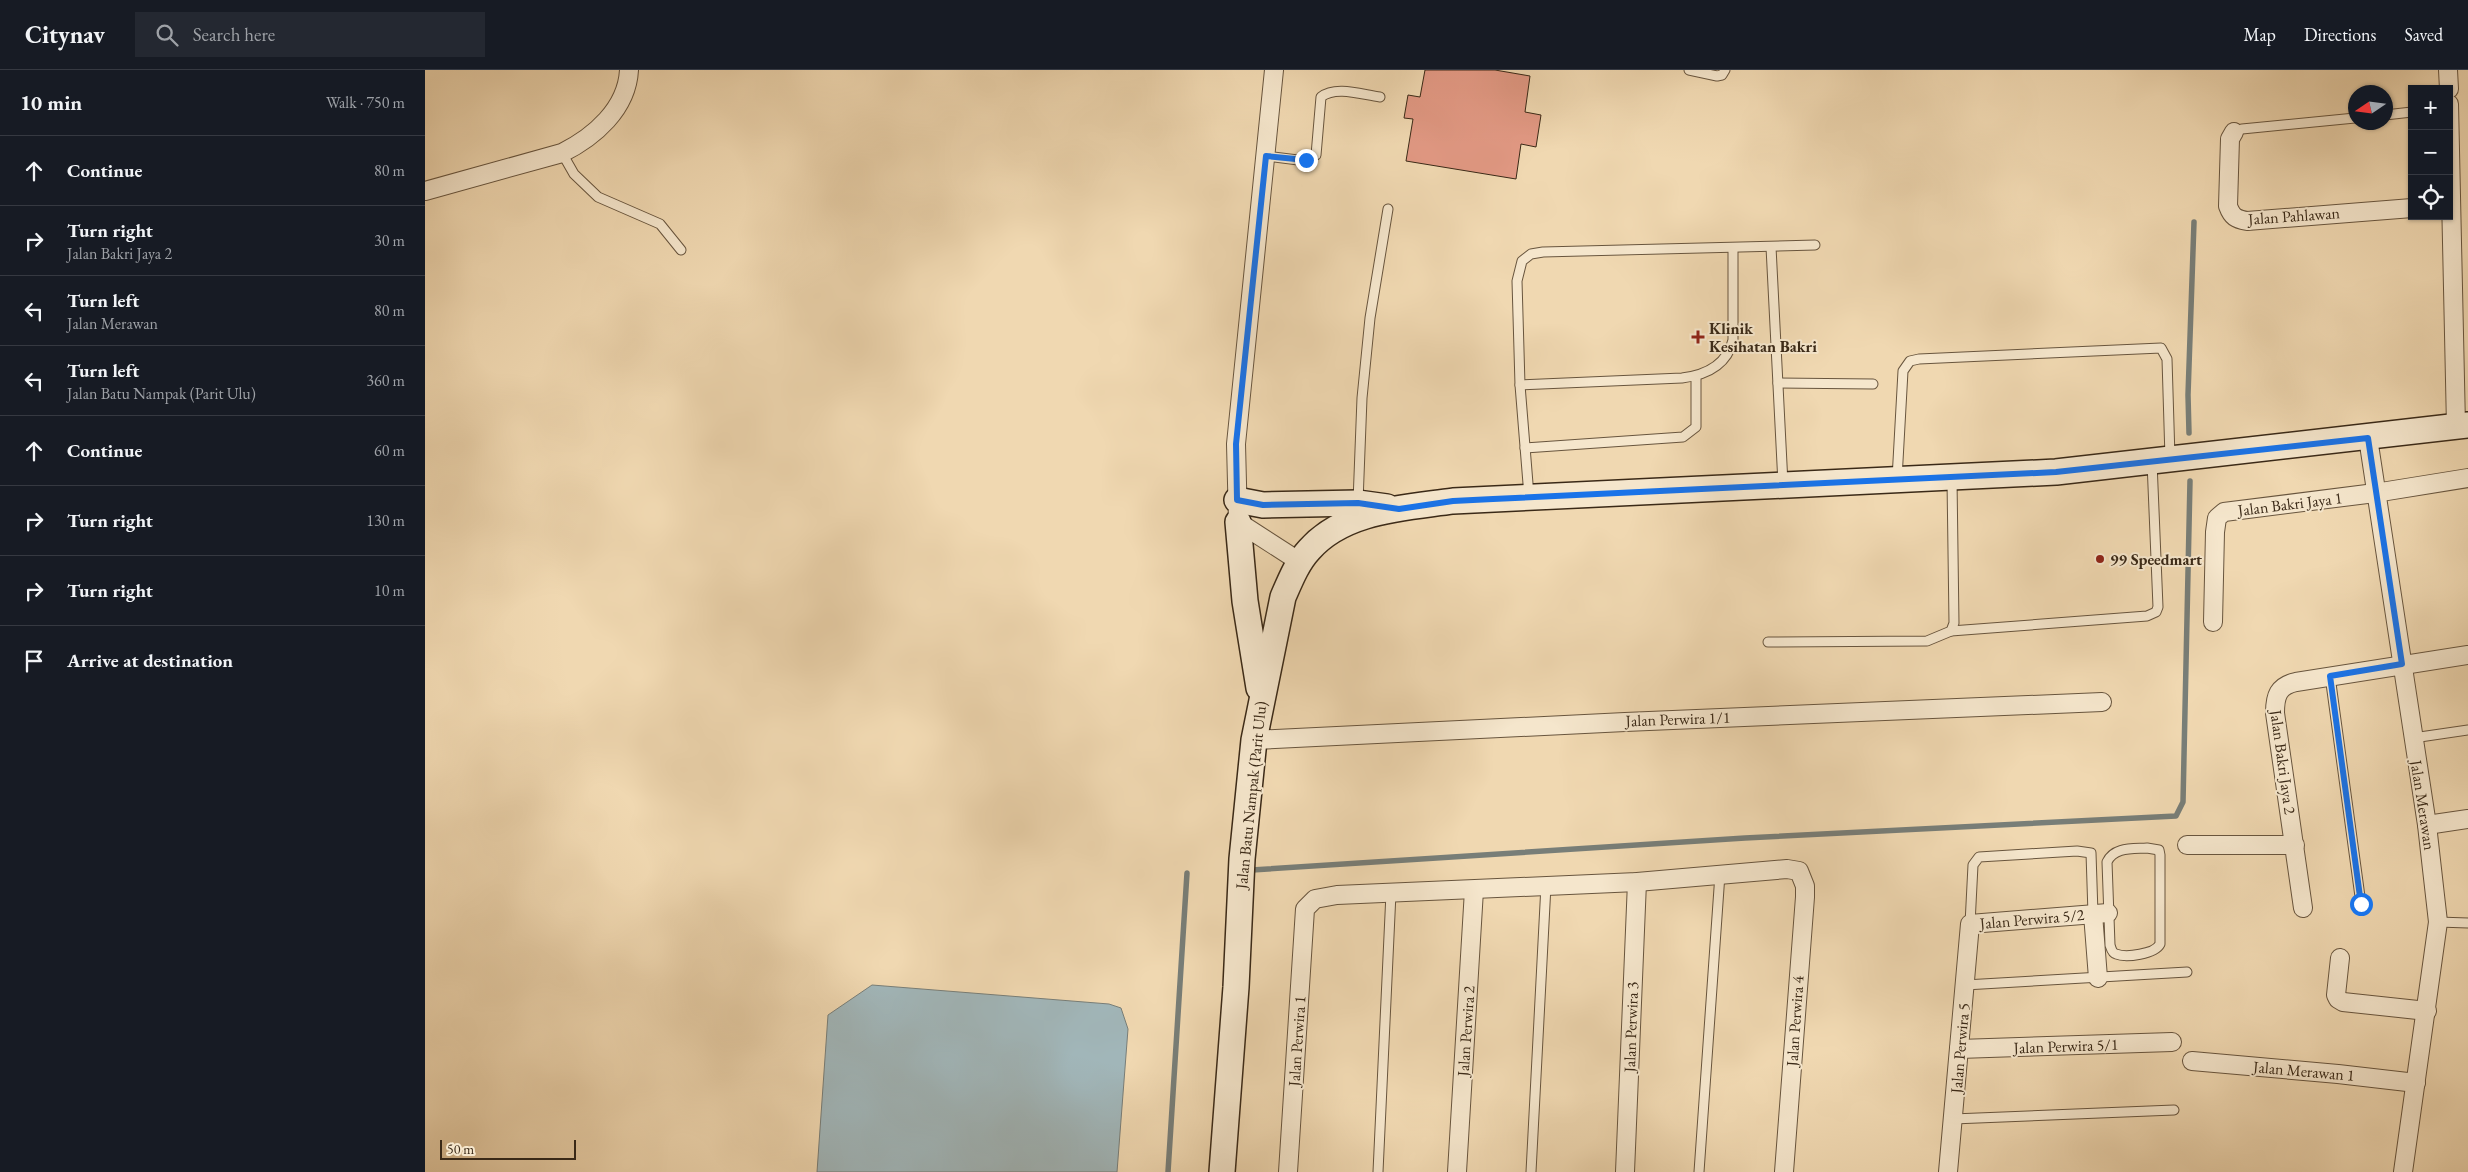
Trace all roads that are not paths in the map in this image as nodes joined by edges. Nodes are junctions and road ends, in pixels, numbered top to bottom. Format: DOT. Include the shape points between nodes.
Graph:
graph roads {
  1 [pos="629,70"];
  2 [pos="1274,70"];
  3 [pos="1689,70"];
  4 [pos="1725,70"];
  5 [pos="2448,70"];
  6 [pos="2449,85"];
  7 [pos="1380,97"];
  8 [pos="2408,112"];
  9 [pos="2393,113"];
  10 [pos="2348,119"];
  11 [pos="2453,124"];
  12 [pos="2233,132"];
  13 [pos="562,153"];
  14 [pos="2460,154"];
  15 [pos="1266,156"];
  16 [pos="2453,190"];
  17 [pos="425,191"];
  18 [pos="2408,208"];
  19 [pos="1388,209"];
  20 [pos="2451,220"];
  21 [pos="1815,245"];
  22 [pos="1771,247"];
  23 [pos="1733,248"];
  24 [pos="681,250"];
  25 [pos="1696,376"];
  26 [pos="1778,383"];
  27 [pos="1873,384"];
  28 [pos="1520,386"];
  29 [pos="2462,426"];
  30 [pos="2368,438"];
  31 [pos="1525,448"];
  32 [pos="2161,461"];
  33 [pos="1952,477"];
  34 [pos="2468,478"];
  35 [pos="1897,479"];
  36 [pos="1783,485"];
  37 [pos="2375,493"];
  38 [pos="1529,498"];
  39 [pos="1358,503"];
  40 [pos="1399,509"];
  41 [pos="1238,511"];
  42 [pos="1300,562"];
  43 [pos="2213,622"];
  44 [pos="1951,631"];
  45 [pos="1768,642"];
  46 [pos="2468,655"];
  47 [pos="2402,664"];
  48 [pos="2330,676"];
  49 [pos="1262,700"];
  50 [pos="2102,702"];
  51 [pos="2468,730"];
  52 [pos="2413,738"];
  53 [pos="1254,740"];
  54 [pos="2468,819"];
  55 [pos="2427,825"];
  56 [pos="2187,845"];
  57 [pos="2295,845"];
  58 [pos="1720,874"];
  59 [pos="1637,882"];
  60 [pos="1546,885"];
  61 [pos="1474,890"];
  62 [pos="1391,893"];
  63 [pos="2361,904"];
  64 [pos="2303,908"];
  65 [pos="2100,913"];
  66 [pos="2438,922"];
  67 [pos="2468,923"];
  68 [pos="1970,924"];
  69 [pos="2340,958"];
  70 [pos="2187,972"];
  71 [pos="2098,978"];
  72 [pos="1965,985"];
  73 [pos="2427,1011"];
  74 [pos="2172,1042"];
  75 [pos="1959,1049"];
  76 [pos="2192,1061"];
  77 [pos="2416,1083"];
  78 [pos="2173,1110"];
  79 [pos="1953,1119"];
  80 [pos="1222,1172"];
  81 [pos="1288,1172"];
  82 [pos="1378,1172"];
  83 [pos="1457,1172"];
  84 [pos="1531,1172"];
  85 [pos="1625,1172"];
  86 [pos="1699,1172"];
  87 [pos="1784,1172"];
  88 [pos="1949,1172"];
  89 [pos="2403,1172"];
  1 -- 13 [label="street" via="626,88 602,126"];
  2 -- 15 [label="street"];
  3 -- 4 [label="lane" via="1717,76"];
  5 -- 6 [label="street"];
  7 -- 15 [label="lane" via="1326,92 1321,97 1316,154 1306,160"];
  8 -- 9 [label="lane"];
  10 -- 12 [label="lane"];
  11 -- 14 [label="street"];
  12 -- 18 [label="street, Jalan Pahlawan" via="2228,206 2237,219 2247,221"];
  13 -- 17 [label="street"];
  13 -- 24 [label="lane" via="574,174 598,197 659,224"];
  14 -- 16 [label="street"];
  15 -- 41 [label="street" via="1236,444"];
  19 -- 39 [label="lane" via="1364,372"];
  20 -- 29 [label="street"];
  21 -- 22 [label="lane"];
  22 -- 23 [label="lane"];
  22 -- 26 [label="lane"];
  23 -- 25 [label="lane" via="1734,324 1730,350 1715,368"];
  23 -- 28 [label="lane" via="1531,254 1522,260 1517,281"];
  25 -- 28 [label="lane"];
  25 -- 31 [label="lane" via="1696,427 1683,437"];
  26 -- 27 [label="lane"];
  26 -- 36 [label="lane"];
  28 -- 31 [label="lane"];
  29 -- 30 [label="street, Jalan Batu Nampak (Parit Ulu)"];
  30 -- 32 [label="street, Jalan Batu Nampak (Parit Ulu)"];
  30 -- 37 [label="street, Jalan Merawan"];
  31 -- 38 [label="lane"];
  32 -- 33 [label="street, Jalan Batu Nampak (Parit Ulu)" via="2056,472"];
  32 -- 35 [label="lane" via="2167,359 2161,348 1919,359 1911,361 1903,371"];
  32 -- 44 [label="lane" via="2158,607 2153,615"];
  33 -- 35 [label="street, Jalan Batu Nampak (Parit Ulu)"];
  33 -- 44 [label="lane" via="1954,623"];
  34 -- 37 [label="street, Jalan Bakri Jaya 1"];
  35 -- 36 [label="street, Jalan Batu Nampak (Parit Ulu)"];
  36 -- 38 [label="street, Jalan Batu Nampak (Parit Ulu)"];
  37 -- 43 [label="street, Jalan Bakri Jaya 1" via="2224,512 2217,518 2215,532"];
  37 -- 47 [label="street, Jalan Merawan"];
  38 -- 40 [label="street, Jalan Batu Nampak (Parit Ulu)" via="1453,501"];
  39 -- 40 [label="street"];
  39 -- 41 [label="street" via="1263,505"];
  40 -- 42 [label="street, Jalan Batu Nampak (Parit Ulu)" via="1370,515 1329,533 1308,550"];
  41 -- 42 [label="street"];
  41 -- 49 [label="street" via="1251,650"];
  42 -- 49 [label="street, Jalan Batu Nampak (Parit Ulu)" via="1283,597"];
  44 -- 45 [label="lane" via="1927,641"];
  46 -- 47 [label="street, Jalan Bakri Jaya 2"];
  47 -- 48 [label="street, Jalan Bakri Jaya 2"];
  47 -- 52 [label="street, Jalan Merawan"];
  48 -- 57 [label="street, Jalan Bakri Jaya 2" via="2287,684 2275,699"];
  48 -- 63 [label="lane"];
  49 -- 53 [label="street, Jalan Batu Nampak (Parit Ulu)"];
  50 -- 53 [label="street, Jalan Perwira 1/1"];
  51 -- 52 [label="lane"];
  52 -- 55 [label="street, Jalan Merawan"];
  53 -- 80 [label="street, Jalan Batu Nampak (Parit Ulu)" via="1242,858"];
  54 -- 55 [label="street"];
  55 -- 66 [label="street, Jalan Merawan"];
  56 -- 57 [label="street"];
  57 -- 64 [label="street, Jalan Bakri Jaya 2"];
  58 -- 59 [label="street"];
  58 -- 86 [label="lane"];
  58 -- 87 [label="street, Jalan Perwira 4" via="1773,869 1799,871 1805,886"];
  59 -- 60 [label="street"];
  59 -- 85 [label="street, Jalan Perwira 3"];
  60 -- 61 [label="street"];
  60 -- 84 [label="lane"];
  61 -- 62 [label="street"];
  61 -- 83 [label="street, Jalan Perwira 2"];
  62 -- 81 [label="street, Jalan Perwira 1" via="1315,898 1305,909"];
  62 -- 82 [label="lane"];
  65 -- 65 [label="lane" via="2109,857 2120,850 2159,850 2161,936 2158,948 2151,953 2114,953"];
  65 -- 68 [label="street, Jalan Perwira 5/2"];
  65 -- 68 [label="lane" via="2091,853 1979,857 1973,866"];
  65 -- 71 [label="street"];
  66 -- 67 [label="lane"];
  66 -- 73 [label="street, Jalan Merawan"];
  68 -- 72 [label="street, Jalan Perwira 5"];
  69 -- 73 [label="street" via="2338,999"];
  70 -- 71 [label="lane"];
  71 -- 72 [label="lane"];
  72 -- 75 [label="street, Jalan Perwira 5"];
  73 -- 77 [label="street, Jalan Merawan"];
  74 -- 75 [label="street, Jalan Perwira 5/1"];
  75 -- 79 [label="street, Jalan Perwira 5"];
  76 -- 77 [label="street, Jalan Merawan 1"];
  77 -- 89 [label="street, Jalan Merawan"];
  78 -- 79 [label="lane"];
  79 -- 88 [label="street, Jalan Perwira 5"];
}
